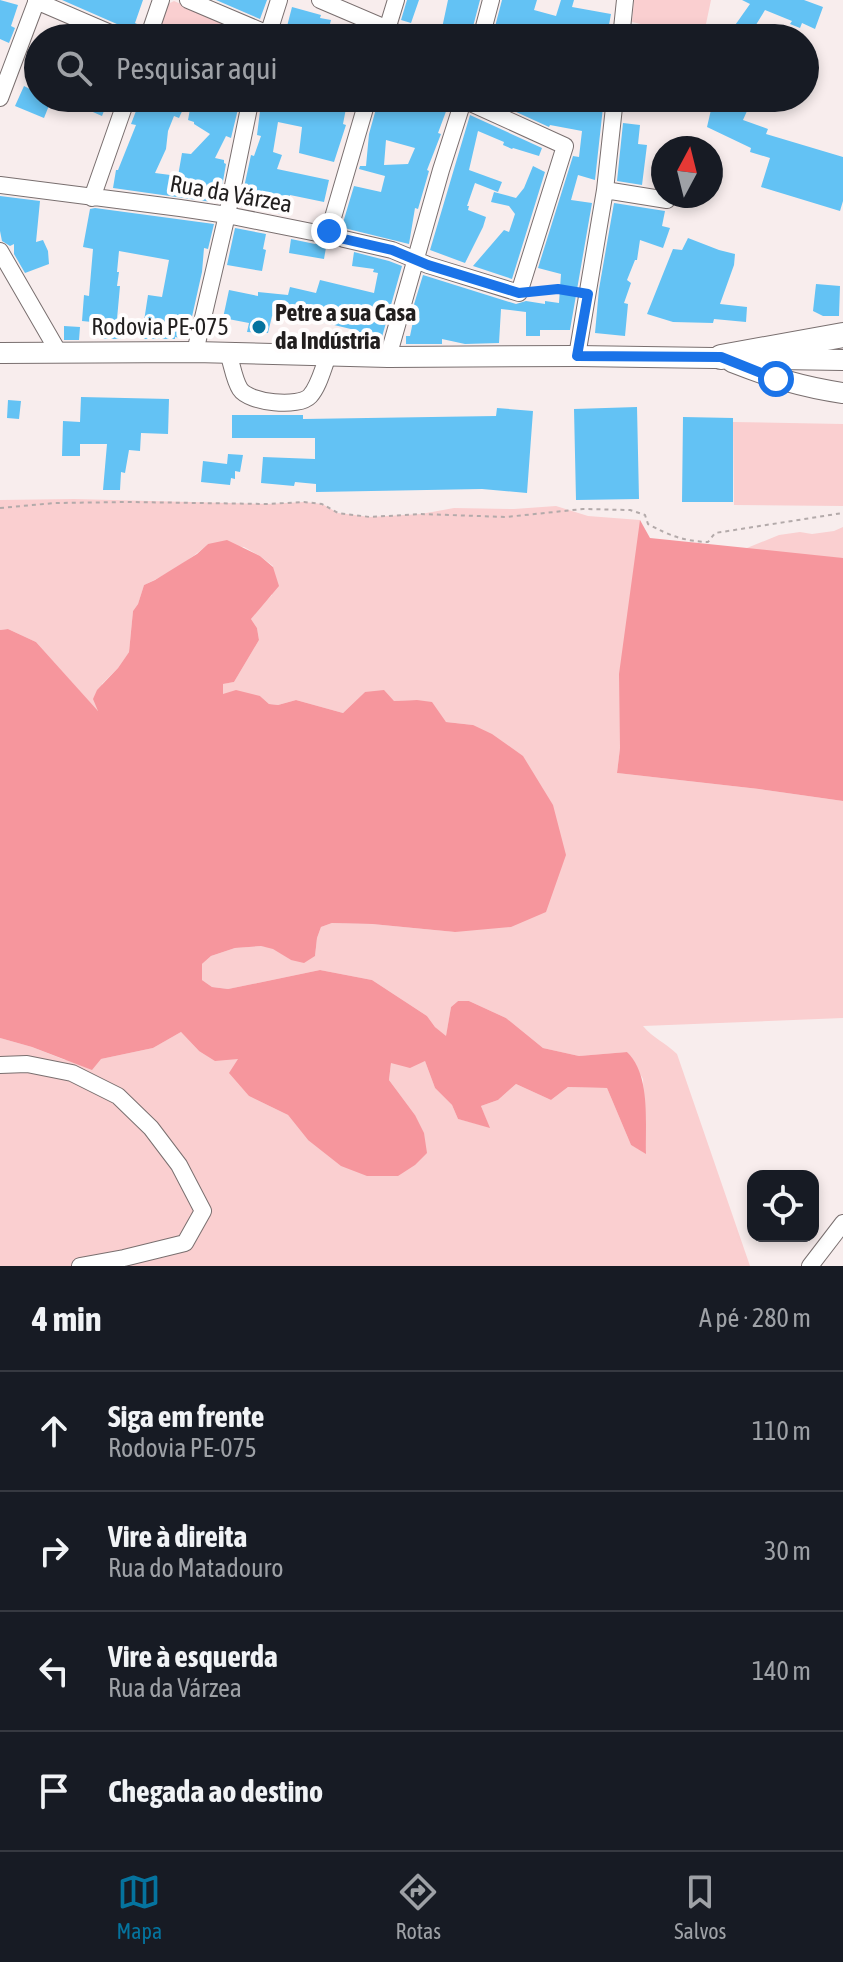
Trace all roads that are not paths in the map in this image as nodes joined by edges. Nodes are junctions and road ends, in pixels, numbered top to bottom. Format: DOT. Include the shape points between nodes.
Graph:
graph roads {
  1 [pos="37,0"];
  2 [pos="161,0"];
  3 [pos="188,0"];
  4 [pos="279,0"];
  5 [pos="320,0"];
  6 [pos="396,0"];
  7 [pos="491,0"];
  8 [pos="625,0"];
  9 [pos="25,24"];
  10 [pos="91,24"];
  11 [pos="153,24"];
  12 [pos="241,24"];
  13 [pos="271,24"];
  14 [pos="367,24"];
  15 [pos="389,24"];
  16 [pos="485,24"];
  17 [pos="622,24"];
  18 [pos="24,26"];
  19 [pos="6,61"];
  20 [pos="0,98"];
  21 [pos="122,112"];
  22 [pos="248,112"];
  23 [pos="364,112"];
  24 [pos="460,112"];
  25 [pos="492,112"];
  26 [pos="613,112"];
  27 [pos="0,185"];
  28 [pos="605,190"];
  29 [pos="651,197"];
  30 [pos="92,198"];
  31 [pos="227,215"];
  32 [pos="329,231"];
  33 [pos="0,251"];
  34 [pos="416,259"];
  35 [pos="843,335"];
  36 [pos="195,352"];
  37 [pos="0,353"];
  38 [pos="59,353"];
  39 [pos="228,353"];
  40 [pos="328,356"];
  41 [pos="577,356"];
  42 [pos="388,357"];
  43 [pos="721,357"];
  44 [pos="843,360"];
  45 [pos="843,393"];
  46 [pos="0,1065"];
  47 [pos="843,1223"];
  48 [pos="80,1266"];
  49 [pos="810,1266"];
  1 -- 9 [label="street"];
  1 -- 10 [label="street"];
  2 -- 11 [label="street"];
  3 -- 12 [label="street"];
  4 -- 13 [label="street"];
  5 -- 14 [label="street"];
  6 -- 15 [label="street"];
  7 -- 16 [label="street"];
  8 -- 17 [label="street"];
  18 -- 19 [label="street"];
  19 -- 20 [label="street"];
  21 -- 30 [label="street"];
  22 -- 31 [label="street"];
  23 -- 32 [label="street"];
  24 -- 34 [label="street"];
  25 -- 34 [label="street, Rua da Várzea" via="565,146 519,293"];
  26 -- 28 [label="street"];
  27 -- 30 [label="street, Rua da Várzea"];
  28 -- 29 [label="street"];
  28 -- 41 [label="street"];
  30 -- 31 [label="street, Rua da Várzea"];
  31 -- 32 [label="street, Rua da Várzea"];
  31 -- 36 [label="street"];
  32 -- 34 [label="street, Rua da Várzea"];
  33 -- 38 [label="street"];
  34 -- 42 [label="street"];
  35 -- 43 [label="highway"];
  36 -- 38 [label="main road, Rodovia PE-075"];
  36 -- 39 [label="main road, Rodovia PE-075"];
  37 -- 38 [label="main road, Rodovia PE-075"];
  39 -- 40 [label="main road, Rodovia PE-075"];
  39 -- 40 [label="street" via="239,388 248,397 292,402 312,393"];
  40 -- 42 [label="main road, Rodovia PE-075"];
  41 -- 42 [label="main road, Rodovia PE-075"];
  41 -- 43 [label="main road, Rodovia PE-075"];
  43 -- 44 [label="main road"];
  43 -- 45 [label="main road, Rodovia PE-075" via="776,379"];
  46 -- 48 [label="street" via="72,1073 118,1096 179,1165 203,1211 185,1243"];
  47 -- 49 [label="street"];
}
